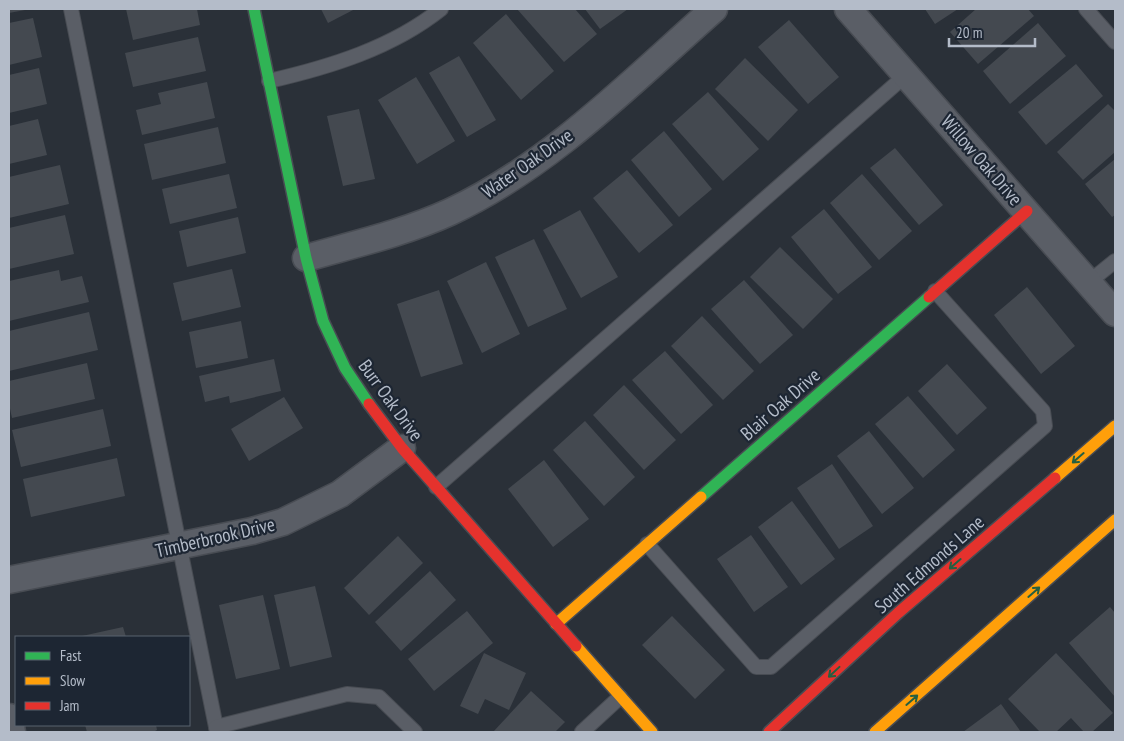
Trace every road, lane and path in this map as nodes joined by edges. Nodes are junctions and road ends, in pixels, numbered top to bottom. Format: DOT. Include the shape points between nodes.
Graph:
graph roads {
  1 [pos="71,9"];
  2 [pos="254,9"];
  3 [pos="441,9"];
  4 [pos="714,9"];
  5 [pos="848,9"];
  6 [pos="1086,9"];
  7 [pos="1115,42"];
  8 [pos="906,75"];
  9 [pos="269,81"];
  10 [pos="1027,211"];
  11 [pos="306,258"];
  12 [pos="1115,261"];
  13 [pos="1089,282"];
  14 [pos="935,291"];
  15 [pos="1115,313"];
  16 [pos="1115,426"];
  17 [pos="402,448"];
  18 [pos="436,487"];
  19 [pos="1115,520"];
  20 [pos="647,544"];
  21 [pos="180,546"];
  22 [pos="9,580"];
  23 [pos="556,624"];
  24 [pos="620,697"];
  25 [pos="9,717"];
  26 [pos="216,730"];
  27 [pos="12,732"];
  28 [pos="415,732"];
  29 [pos="582,732"];
  30 [pos="652,732"];
  31 [pos="769,732"];
  32 [pos="875,732"];
  1 -- 21 [label="lane"];
  2 -- 9 [label="street, Burr Oak Drive"];
  3 -- 9 [label="lane" via="410,30 361,53 324,67"];
  4 -- 11 [label="street, Water Oak Drive" via="588,120 505,182 421,224"];
  5 -- 8 [label="street, Willow Oak Drive"];
  6 -- 7 [label="lane"];
  8 -- 10 [label="street, Willow Oak Drive"];
  8 -- 18 [label="lane"];
  9 -- 11 [label="street, Burr Oak Drive"];
  10 -- 13 [label="street, Willow Oak Drive"];
  10 -- 14 [label="street, Blair Oak Drive"];
  11 -- 17 [label="street, Burr Oak Drive" via="333,344 361,393"];
  12 -- 13 [label="lane"];
  13 -- 15 [label="street, Willow Oak Drive"];
  14 -- 20 [label="street, Blair Oak Drive"];
  14 -- 20 [label="lane" via="1043,411 1045,426 771,667 756,667"];
  16 -- 31 [label="street, South Edmonds Lane, one-way" via="898,613"];
  17 -- 18 [label="street, Burr Oak Drive"];
  17 -- 21 [label="street, Timberbrook Drive" via="340,494 284,522 252,532"];
  18 -- 23 [label="street, Burr Oak Drive"];
  32 -- 19 [label="street, one-way"];
  20 -- 23 [label="street, Blair Oak Drive"];
  21 -- 22 [label="street, Timberbrook Drive"];
  21 -- 26 [label="lane"];
  23 -- 24 [label="street, Burr Oak Drive"];
  24 -- 29 [label="lane"];
  24 -- 30 [label="street, Burr Oak Drive"];
  25 -- 27 [label="street"];
  26 -- 28 [label="lane" via="347,694 379,697"];
}
